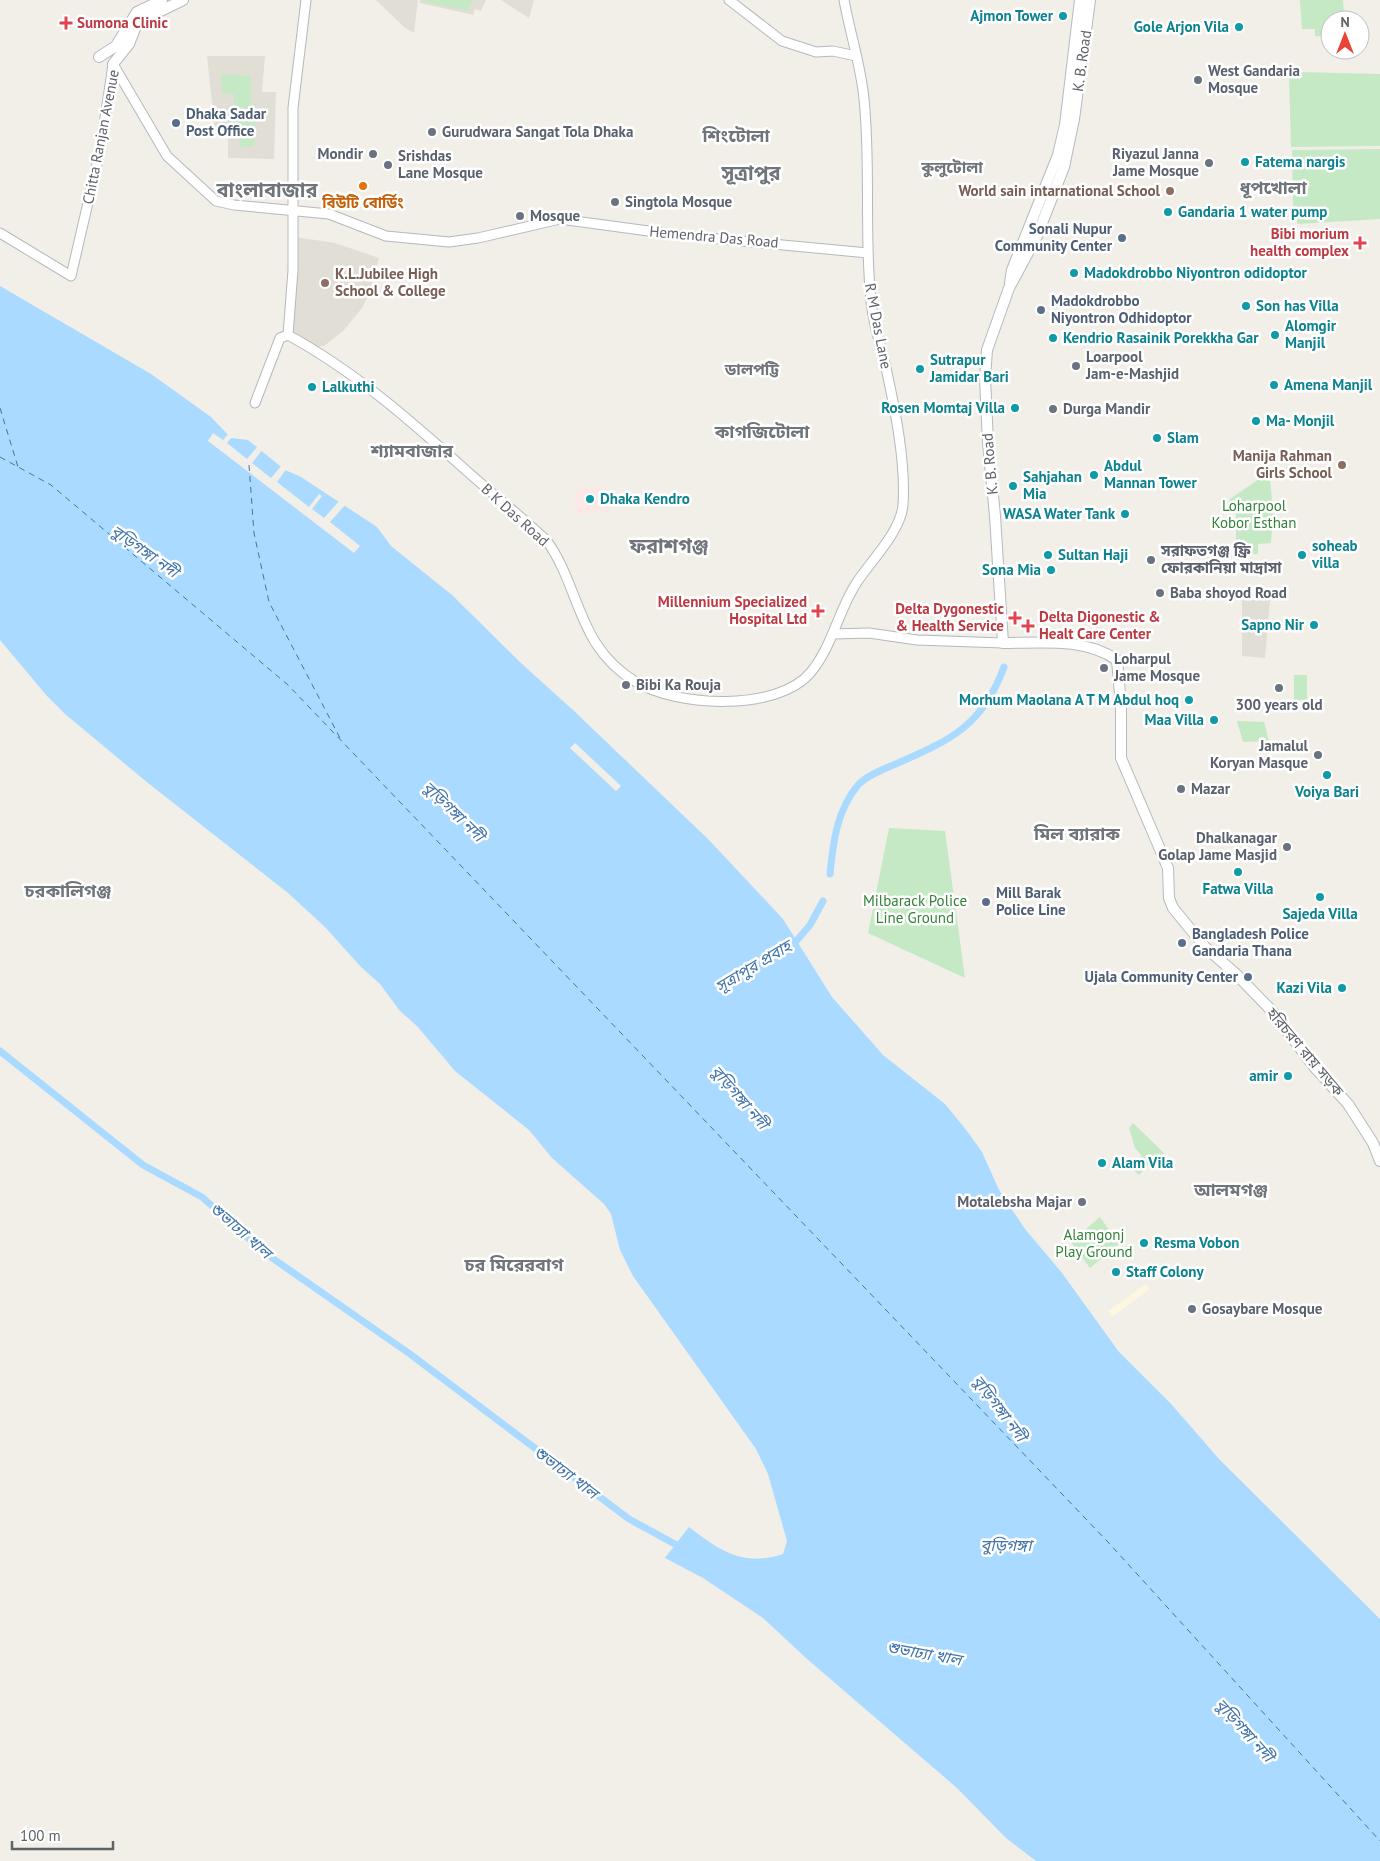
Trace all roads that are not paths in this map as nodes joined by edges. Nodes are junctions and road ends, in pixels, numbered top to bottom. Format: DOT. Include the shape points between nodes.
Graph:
graph roads {
  1 [pos="162,0"];
  2 [pos="183,0"];
  3 [pos="306,0"];
  4 [pos="729,0"];
  5 [pos="844,0"];
  6 [pos="1080,0"];
  7 [pos="1090,0"];
  8 [pos="856,56"];
  9 [pos="99,57"];
  10 [pos="113,64"];
  11 [pos="293,210"];
  12 [pos="0,233"];
  13 [pos="868,253"];
  14 [pos="1009,288"];
  15 [pos="288,335"];
  16 [pos="254,403"];
  17 [pos="833,634"];
  18 [pos="1002,643"];
  19 [pos="1380,1161"];
  1 -- 9 [label="main road, Chitta Ranjan Avenue" via="137,12 116,46"];
  2 -- 10 [label="main road, Chitta Ranjan Avenue" via="140,21 129,44"];
  3 -- 11 [label="street" via="293,108"];
  4 -- 8 [label="street" via="782,41 816,52 833,51"];
  5 -- 8 [label="street, R M Das Lane"];
  6 -- 14 [label="main road, K. B. Road" via="1065,125 1058,155 1012,270"];
  7 -- 14 [label="main road, K. B. Road" via="1064,167 1037,236"];
  8 -- 13 [label="street, R M Das Lane" via="865,116"];
  10 -- 11 [label="street" via="167,156 216,201"];
  10 -- 12 [label="street, Chitta Ranjan Avenue" via="100,151 72,276"];
  11 -- 13 [label="street, Hemendra Das Road" via="329,214 386,236 449,242 560,219 678,235"];
  11 -- 15 [label="street"];
  13 -- 17 [label="street, R M Das Lane" via="872,307 899,446 903,507 889,536 850,595"];
  14 -- 18 [label="main road, K. B. Road" via="991,335 985,378"];
  15 -- 16 [label="street" via="280,338"];
  15 -- 17 [label="street, B K Das Road" via="376,392 547,541 559,558 582,620 598,647 610,662 635,682 685,700 758,698 790,687 808,675 826,651"];
  17 -- 18 [label="street" via="869,633 917,640"];
  18 -- 19 [label="main road, হরিচরণ রায় সড়ক" via="1077,644 1105,651 1117,660 1122,758 1168,868 1169,898 1173,908 1195,936 1271,1010 1348,1104 1373,1143"];
}
